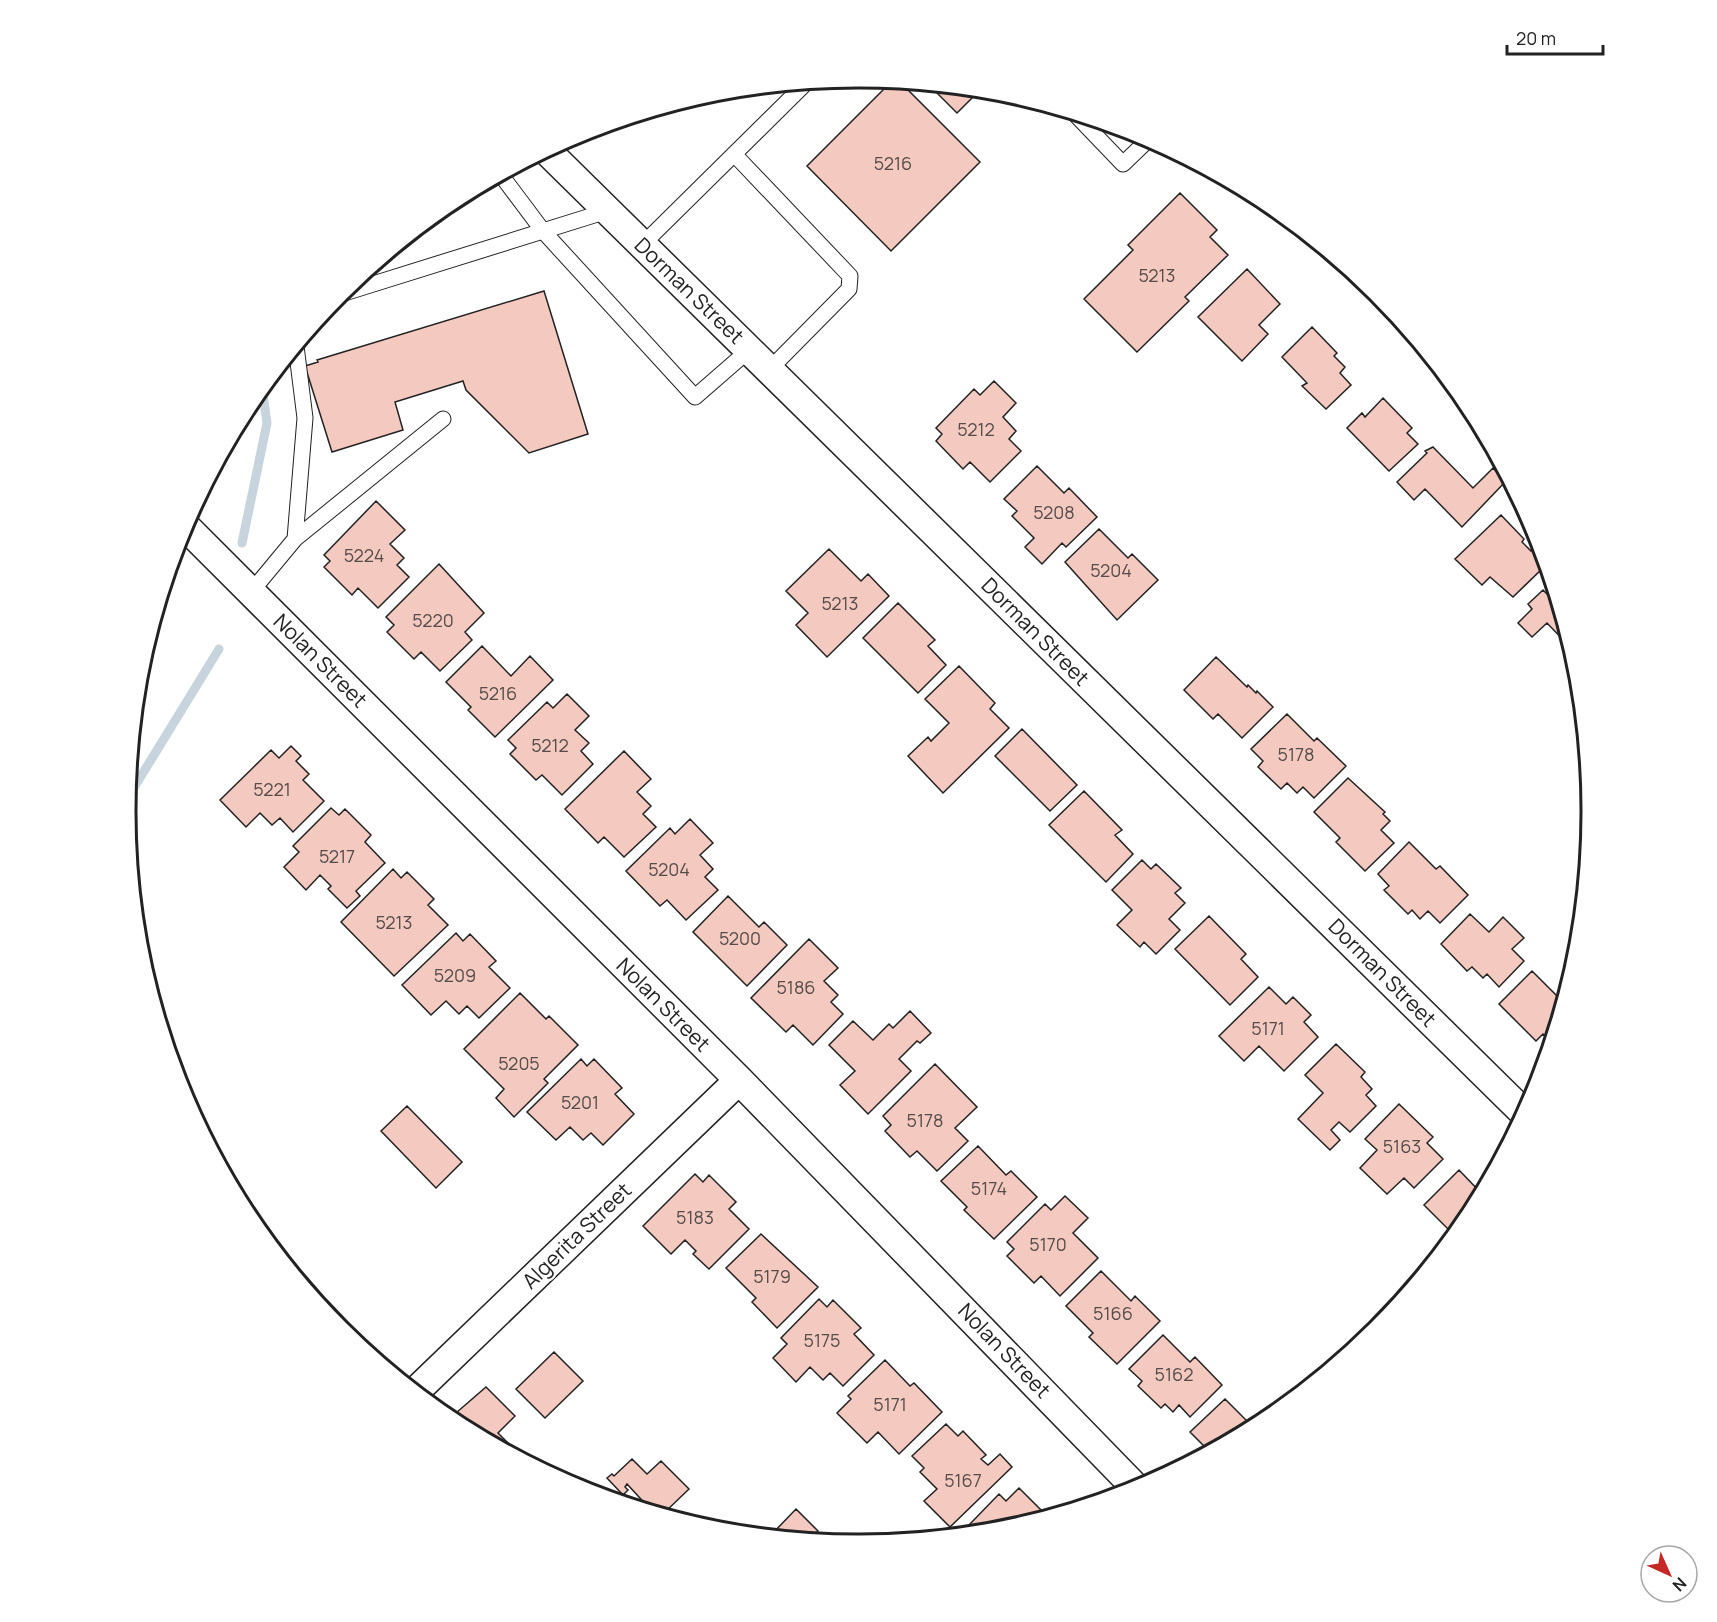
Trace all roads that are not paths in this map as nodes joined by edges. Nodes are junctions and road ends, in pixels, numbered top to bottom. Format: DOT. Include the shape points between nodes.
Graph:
graph roads {
  1 [pos="797,91"];
  2 [pos="1086,126"];
  3 [pos="1142,146"];
  4 [pos="734,154"];
  5 [pos="553,157"];
  6 [pos="505,181"];
  7 [pos="608,211"];
  8 [pos="543,231"];
  9 [pos="642,245"];
  10 [pos="359,289"];
  11 [pos="749,350"];
  12 [pos="297,356"];
  13 [pos="769,370"];
  14 [pos="443,419"];
  15 [pos="192,533"];
  16 [pos="295,539"];
  17 [pos="251,592"];
  18 [pos="739,1080"];
  19 [pos="1517,1106"];
  20 [pos="421,1386"];
  21 [pos="1129,1481"];
  1 -- 4 [label="lane"];
  2 -- 3 [label="lane" via="1124,164"];
  4 -- 9 [label="lane"];
  4 -- 13 [label="lane" via="849,276 849,289"];
  5 -- 7 [label="street, Dorman Street"];
  6 -- 8 [label="lane"];
  7 -- 8 [label="lane"];
  7 -- 9 [label="street, Dorman Street"];
  8 -- 10 [label="lane"];
  8 -- 11 [label="lane" via="695,397"];
  9 -- 11 [label="street, Dorman Street"];
  11 -- 13 [label="street, Dorman Street"];
  12 -- 16 [label="lane" via="305,418"];
  13 -- 19 [label="street, Dorman Street"];
  14 -- 16 [label="lane"];
  15 -- 17 [label="street, Nolan Street"];
  16 -- 17 [label="lane"];
  17 -- 18 [label="street, Nolan Street"];
  18 -- 20 [label="street, Algerita Street"];
  18 -- 21 [label="street, Nolan Street"];
}
